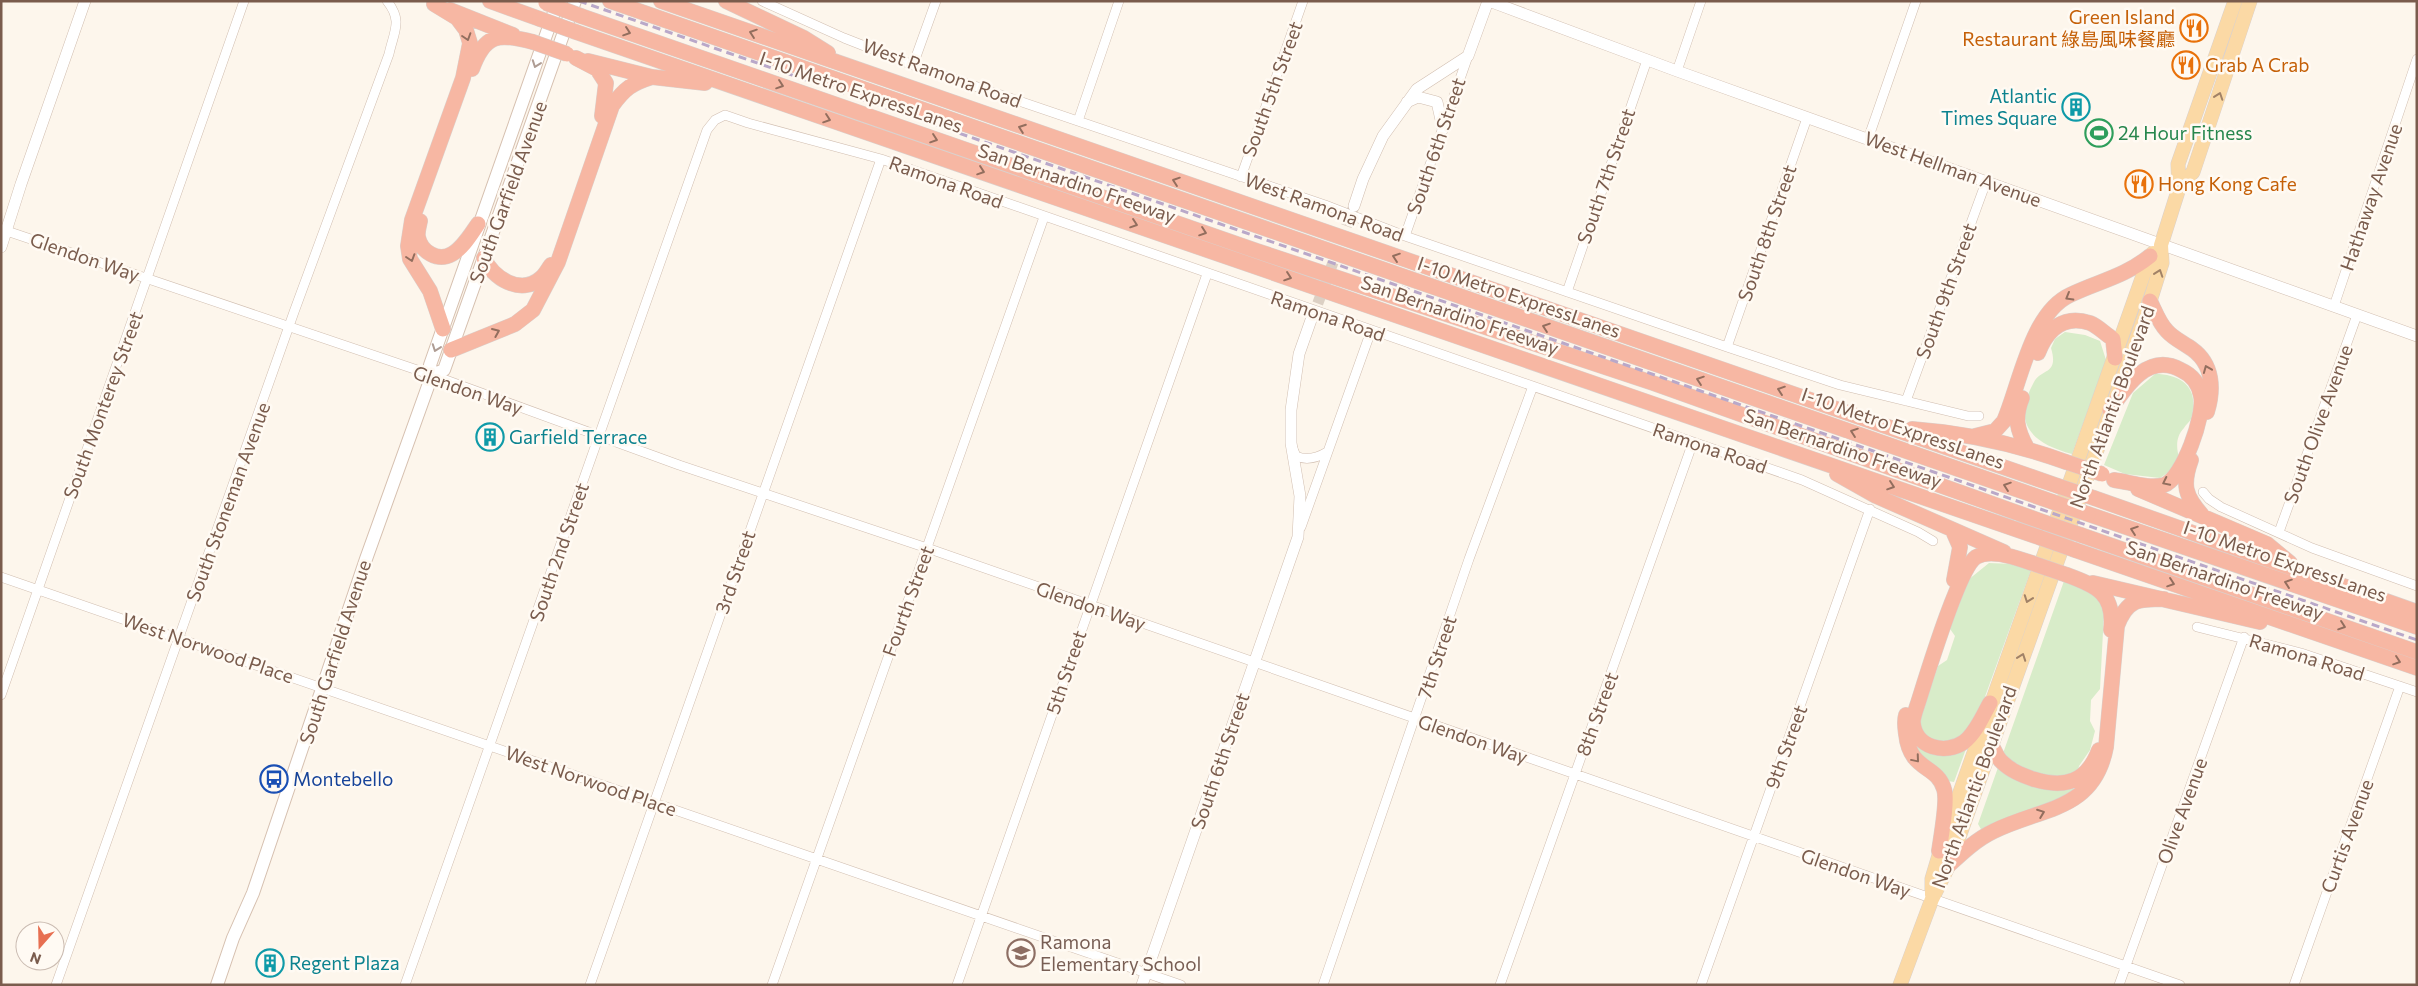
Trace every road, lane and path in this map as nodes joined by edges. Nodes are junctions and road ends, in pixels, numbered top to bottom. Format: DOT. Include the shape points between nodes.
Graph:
graph roads {
  1 [pos="85,1"];
  2 [pos="244,1"];
  3 [pos="387,1"];
  4 [pos="490,1"];
  5 [pos="574,1"];
  6 [pos="610,1"];
  7 [pos="661,1"];
  8 [pos="726,1"];
  9 [pos="762,1"];
  10 [pos="936,1"];
  11 [pos="1119,1"];
  12 [pos="1303,1"];
  13 [pos="1488,1"];
  14 [pos="1701,1"];
  15 [pos="1916,1"];
  16 [pos="2235,1"];
  17 [pos="2250,1"];
  18 [pos="548,2"];
  19 [pos="430,3"];
  20 [pos="533,42"];
  21 [pos="572,56"];
  22 [pos="1468,56"];
  23 [pos="2417,59"];
  24 [pos="1647,60"];
  25 [pos="848,66"];
  26 [pos="913,66"];
  27 [pos="1677,71"];
  28 [pos="652,78"];
  29 [pos="731,86"];
  30 [pos="1406,102"];
  31 [pos="1807,118"];
  32 [pos="715,120"];
  33 [pos="1078,121"];
  34 [pos="1442,129"];
  35 [pos="1868,139"];
  36 [pos="881,159"];
  37 [pos="1241,177"];
  38 [pos="1986,182"];
  39 [pos="2180,188"];
  40 [pos="1354,206"];
  41 [pos="1044,217"];
  42 [pos="478,224"];
  43 [pos="4,230"];
  44 [pos="1405,236"];
  45 [pos="2161,245"];
  46 [pos="1,247"];
  47 [pos="2150,256"];
  48 [pos="484,258"];
  49 [pos="1207,274"];
  50 [pos="148,279"];
  51 [pos="1567,292"];
  52 [pos="2150,301"];
  53 [pos="2334,306"];
  54 [pos="2358,315"];
  55 [pos="1311,320"];
  56 [pos="290,327"];
  57 [pos="443,329"];
  58 [pos="1371,331"];
  59 [pos="2417,336"];
  60 [pos="1727,347"];
  61 [pos="451,350"];
  62 [pos="2115,358"];
  63 [pos="432,375"];
  64 [pos="1532,386"];
  65 [pos="1906,401"];
  66 [pos="2110,410"];
  67 [pos="1979,416"];
  68 [pos="1893,428"];
  69 [pos="599,436"];
  70 [pos="1975,436"];
  71 [pos="1693,442"];
  72 [pos="1290,443"];
  73 [pos="2028,448"];
  74 [pos="1327,452"];
  75 [pos="1796,452"];
  76 [pos="2108,477"];
  77 [pos="763,492"];
  78 [pos="2203,492"];
  79 [pos="1870,509"];
  80 [pos="2202,515"];
  81 [pos="1952,531"];
  82 [pos="2279,532"];
  83 [pos="1298,537"];
  84 [pos="1933,541"];
  85 [pos="927,548"];
  86 [pos="2027,561"];
  87 [pos="2296,569"];
  88 [pos="1,577"];
  89 [pos="2073,577"];
  90 [pos="2417,586"];
  91 [pos="39,590"];
  92 [pos="2164,599"];
  93 [pos="1089,606"];
  94 [pos="2417,612"];
  95 [pos="2196,627"];
  96 [pos="2417,627"];
  97 [pos="2244,637"];
  98 [pos="180,638"];
  99 [pos="2344,642"];
  100 [pos="2417,652"];
  101 [pos="1254,663"];
  102 [pos="2417,668"];
  103 [pos="2400,686"];
  104 [pos="324,688"];
  105 [pos="2417,692"];
  106 [pos="1,695"];
  107 [pos="1990,703"];
  108 [pos="1416,719"];
  109 [pos="489,746"];
  110 [pos="1992,746"];
  111 [pos="1574,774"];
  112 [pos="653,803"];
  113 [pos="1753,837"];
  114 [pos="1939,851"];
  115 [pos="817,859"];
  116 [pos="1948,865"];
  117 [pos="1932,899"];
  118 [pos="982,916"];
  119 [pos="2126,966"];
  120 [pos="1146,972"];
  121 [pos="56,985"];
  122 [pos="217,985"];
  123 [pos="405,985"];
  124 [pos="590,985"];
  125 [pos="772,985"];
  126 [pos="957,985"];
  127 [pos="1142,985"];
  128 [pos="1181,985"];
  129 [pos="1323,985"];
  130 [pos="1500,985"];
  131 [pos="1701,985"];
  132 [pos="1900,985"];
  133 [pos="2119,985"];
  134 [pos="2180,985"];
  135 [pos="2294,985"];
  1 -- 43 [label="street"];
  2 -- 50 [label="street, South Monterey Street"];
  3 -- 56 [label="street, South Stoneman Avenue" via="398,19 389,54"];
  4 -- 29 [label="highway, San Bernardino Freeway, bridge"];
  5 -- 48 [label="main road, South Garfield Avenue"];
  96 -- 6 [label="highway, I-10 Metro ExpressLanes, one-way, bridge"];
  25 -- 7 [label="highway, San Bernardino Freeway, one-way"];
  8 -- 25 [label="highway" via="804,38"];
  9 -- 26 [label="street, West Ramona Road"];
  10 -- 26 [label="street"];
  11 -- 33 [label="street"];
  12 -- 37 [label="street, South 5th Street"];
  13 -- 22 [label="street, South 6th Street"];
  13 -- 24 [label="street, West Hellman Avenue"];
  14 -- 27 [label="street"];
  15 -- 35 [label="street"];
  16 -- 39 [label="main road, North Atlantic Boulevard" via="2178,164"];
  39 -- 17 [label="main road, North Atlantic Boulevard, one-way" via="2193,172"];
  18 -- 42 [label="main road, South Garfield Avenue, one-way"];
  18 -- 100 [label="highway, I-10 Metro ExpressLanes, one-way, bridge" via="1257,251 1653,383"];
  19 -- 20 [label="highway"];
  19 -- 57 [label="highway, one-way" via="457,18 470,43 463,78 412,220 408,246 410,259 430,291"];
  20 -- 21 [label="highway, bridge"];
  20 -- 42 [label="highway" via="509,36 494,38 476,56 420,219 418,237 424,249 438,257 451,254 462,245"];
  21 -- 28 [label="highway"];
  21 -- 48 [label="highway" via="597,69 606,83 606,95 602,116 551,265 541,279 528,285 514,284 492,272"];
  22 -- 30 [label="street, South 6th Street" via="1429,80"];
  22 -- 34 [label="street, South 6th Street"];
  23 -- 53 [label="street, Hathaway Avenue"];
  24 -- 27 [label="street, West Hellman Avenue"];
  24 -- 51 [label="street, South 7th Street"];
  68 -- 25 [label="highway, San Bernardino Freeway, one-way"];
  26 -- 33 [label="street, West Ramona Road"];
  27 -- 31 [label="street, West Hellman Avenue"];
  28 -- 29 [label="highway"];
  61 -- 28 [label="highway, one-way" via="515,324 534,310 558,262 612,106 634,82"];
  29 -- 75 [label="highway, San Bernardino Freeway, one-way"];
  30 -- 34 [label="street" via="1418,97 1437,102"];
  30 -- 40 [label="street, South 6th Street" via="1372,158"];
  31 -- 35 [label="street, West Hellman Avenue"];
  31 -- 60 [label="street, South 8th Street"];
  32 -- 36 [label="street, Ramona Road" via="725,115"];
  32 -- 69 [label="street, South 2nd Street" via="704,138"];
  33 -- 37 [label="street, West Ramona Road"];
  34 -- 44 [label="street, South 6th Street"];
  35 -- 38 [label="street, West Hellman Avenue"];
  36 -- 41 [label="street, Ramona Road"];
  36 -- 77 [label="street, 3rd Street"];
  37 -- 44 [label="street, West Ramona Road"];
  38 -- 45 [label="street, West Hellman Avenue"];
  38 -- 65 [label="street, South 9th Street"];
  39 -- 45 [label="main road, North Atlantic Boulevard"];
  41 -- 49 [label="street, Ramona Road"];
  41 -- 85 [label="street, Fourth Street"];
  42 -- 57 [label="main road, South Garfield Avenue"];
  43 -- 46 [label="street"];
  43 -- 50 [label="street, Glendon Way"];
  44 -- 51 [label="street, West Ramona Road"];
  45 -- 47 [label="main road, North Atlantic Boulevard"];
  52 -- 45 [label="main road, North Atlantic Boulevard, one-way" via="2162,263"];
  45 -- 53 [label="street, West Hellman Avenue"];
  47 -- 62 [label="main road, North Atlantic Boulevard"];
  47 -- 70 [label="highway, one-way" via="2132,270 2069,295 2049,312 2034,338 2004,422 1995,431"];
  48 -- 61 [label="main road, South Garfield Avenue"];
  49 -- 58 [label="street, Ramona Road"];
  49 -- 93 [label="street, 5th Street"];
  50 -- 56 [label="street, Glendon Way"];
  50 -- 91 [label="street, South Monterey Street"];
  51 -- 60 [label="street, West Ramona Road"];
  52 -- 66 [label="main road, North Atlantic Boulevard"];
  80 -- 52 [label="highway, one-way" via="2187,496 2185,483 2208,410 2212,388 2210,371 2194,350 2167,332"];
  53 -- 54 [label="street, West Hellman Avenue"];
  54 -- 59 [label="street, West Hellman Avenue"];
  54 -- 82 [label="street, South Olive Avenue"];
  55 -- 72 [label="street, South 6th Street" via="1294,374"];
  56 -- 63 [label="street, Glendon Way"];
  56 -- 98 [label="street, South Stoneman Avenue"];
  57 -- 63 [label="main road, South Garfield Avenue, one-way" via="430,365"];
  58 -- 64 [label="street, Ramona Road"];
  58 -- 74 [label="street, South 6th Street"];
  60 -- 65 [label="street, West Ramona Road" via="1840,385"];
  61 -- 63 [label="main road, South Garfield Avenue" via="444,370"];
  62 -- 73 [label="highway" via="2112,339 2091,324 2077,321 2059,324 2049,332 2018,408 2016,423"];
  62 -- 107 [label="main road, North Atlantic Boulevard, one-way"];
  63 -- 69 [label="street, Glendon Way"];
  63 -- 104 [label="main road, South Garfield Avenue"];
  64 -- 71 [label="street, Ramona Road"];
  64 -- 108 [label="street, 7th Street" via="1469,559"];
  65 -- 67 [label="street, West Ramona Road"];
  66 -- 76 [label="highway, one-way" via="2128,382 2141,372 2159,365 2174,366 2188,373 2202,398 2185,461 2175,477 2165,484 2151,486"];
  110 -- 66 [label="main road, North Atlantic Boulevard, one-way"];
  68 -- 70 [label="highway"];
  68 -- 87 [label="highway, San Bernardino Freeway, bridge"];
  69 -- 77 [label="street, Glendon Way"];
  69 -- 109 [label="street, South 2nd Street"];
  70 -- 73 [label="highway"];
  71 -- 79 [label="street, Ramona Road" via="1802,480"];
  71 -- 111 [label="street, 8th Street"];
  72 -- 74 [label="street" via="1296,456 1303,459"];
  72 -- 83 [label="street, South 6th Street" via="1300,496"];
  73 -- 76 [label="highway, bridge"];
  74 -- 83 [label="street, South 6th Street"];
  75 -- 81 [label="highway" via="1876,496"];
  75 -- 99 [label="highway, San Bernardino Freeway, one-way, bridge"];
  76 -- 80 [label="highway"];
  77 -- 85 [label="street, Glendon Way"];
  77 -- 112 [label="street, 3rd Street"];
  78 -- 82 [label="street" via="2220,507"];
  79 -- 84 [label="street, Ramona Road"];
  79 -- 113 [label="street, 9th Street"];
  80 -- 87 [label="highway" via="2267,544"];
  81 -- 86 [label="highway"];
  81 -- 114 [label="highway, one-way" via="1960,547 1956,574 1920,667 1904,721 1907,746 1914,759 1935,775 1945,789"];
  82 -- 90 [label="street" via="2348,562"];
  83 -- 101 [label="street, South 6th Street"];
  85 -- 93 [label="street, Glendon Way"];
  85 -- 115 [label="street, Fourth Street"];
  86 -- 89 [label="highway, bridge"];
  86 -- 107 [label="highway" via="1993,553 1977,556 1969,563 1918,703 1913,722 1917,735 1925,744 1951,749 1965,742"];
  87 -- 94 [label="highway, San Bernardino Freeway"];
  88 -- 91 [label="street, West Norwood Place"];
  89 -- 92 [label="highway"];
  89 -- 110 [label="highway" via="2103,592 2113,619 2100,745 2094,764 2081,777 2065,784 2045,783 2012,770 2000,761"];
  91 -- 98 [label="street, West Norwood Place"];
  91 -- 106 [label="street, South Monterey Street"];
  92 -- 99 [label="highway"];
  116 -- 92 [label="highway, one-way" via="1976,841 1995,830 2068,802 2096,779 2103,766 2106,747 2117,626 2122,612 2132,602 2141,599"];
  93 -- 101 [label="street, Glendon Way"];
  93 -- 118 [label="street, 5th Street"];
  95 -- 97 [label="street, Ramona Road"];
  97 -- 103 [label="street, Ramona Road" via="2301,652"];
  97 -- 119 [label="street, Olive Avenue"];
  98 -- 104 [label="street, West Norwood Place"];
  98 -- 121 [label="street, South Stoneman Avenue"];
  99 -- 102 [label="highway, San Bernardino Freeway, one-way"];
  101 -- 108 [label="street, Glendon Way"];
  101 -- 120 [label="street, South 6th Street"];
  103 -- 105 [label="street, Ramona Road"];
  103 -- 135 [label="street, Curtis Avenue"];
  104 -- 109 [label="street, West Norwood Place"];
  104 -- 122 [label="main road, South Garfield Avenue"];
  107 -- 114 [label="main road, North Atlantic Boulevard"];
  108 -- 111 [label="street, Glendon Way"];
  108 -- 129 [label="street, 7th Street"];
  109 -- 112 [label="street, West Norwood Place"];
  109 -- 123 [label="street, South 2nd Street"];
  110 -- 116 [label="main road, North Atlantic Boulevard"];
  111 -- 113 [label="street, Glendon Way"];
  111 -- 130 [label="street, 8th Street"];
  112 -- 115 [label="street, West Norwood Place"];
  112 -- 124 [label="street, 3rd Street"];
  113 -- 117 [label="street, Glendon Way"];
  113 -- 131 [label="street, 9th Street"];
  114 -- 117 [label="main road, North Atlantic Boulevard" via="1932,879"];
  115 -- 118 [label="street, West Norwood Place"];
  115 -- 125 [label="street, Fourth Street"];
  116 -- 117 [label="main road, North Atlantic Boulevard"];
  117 -- 119 [label="street, Glendon Way"];
  117 -- 132 [label="main road"];
  118 -- 120 [label="street, West Norwood Place"];
  118 -- 126 [label="street, 5th Street"];
  119 -- 133 [label="street, Olive Avenue"];
  119 -- 134 [label="street, Glendon Way"];
  120 -- 127 [label="street, South 6th Street"];
  120 -- 128 [label="street, West Norwood Place"];
}
